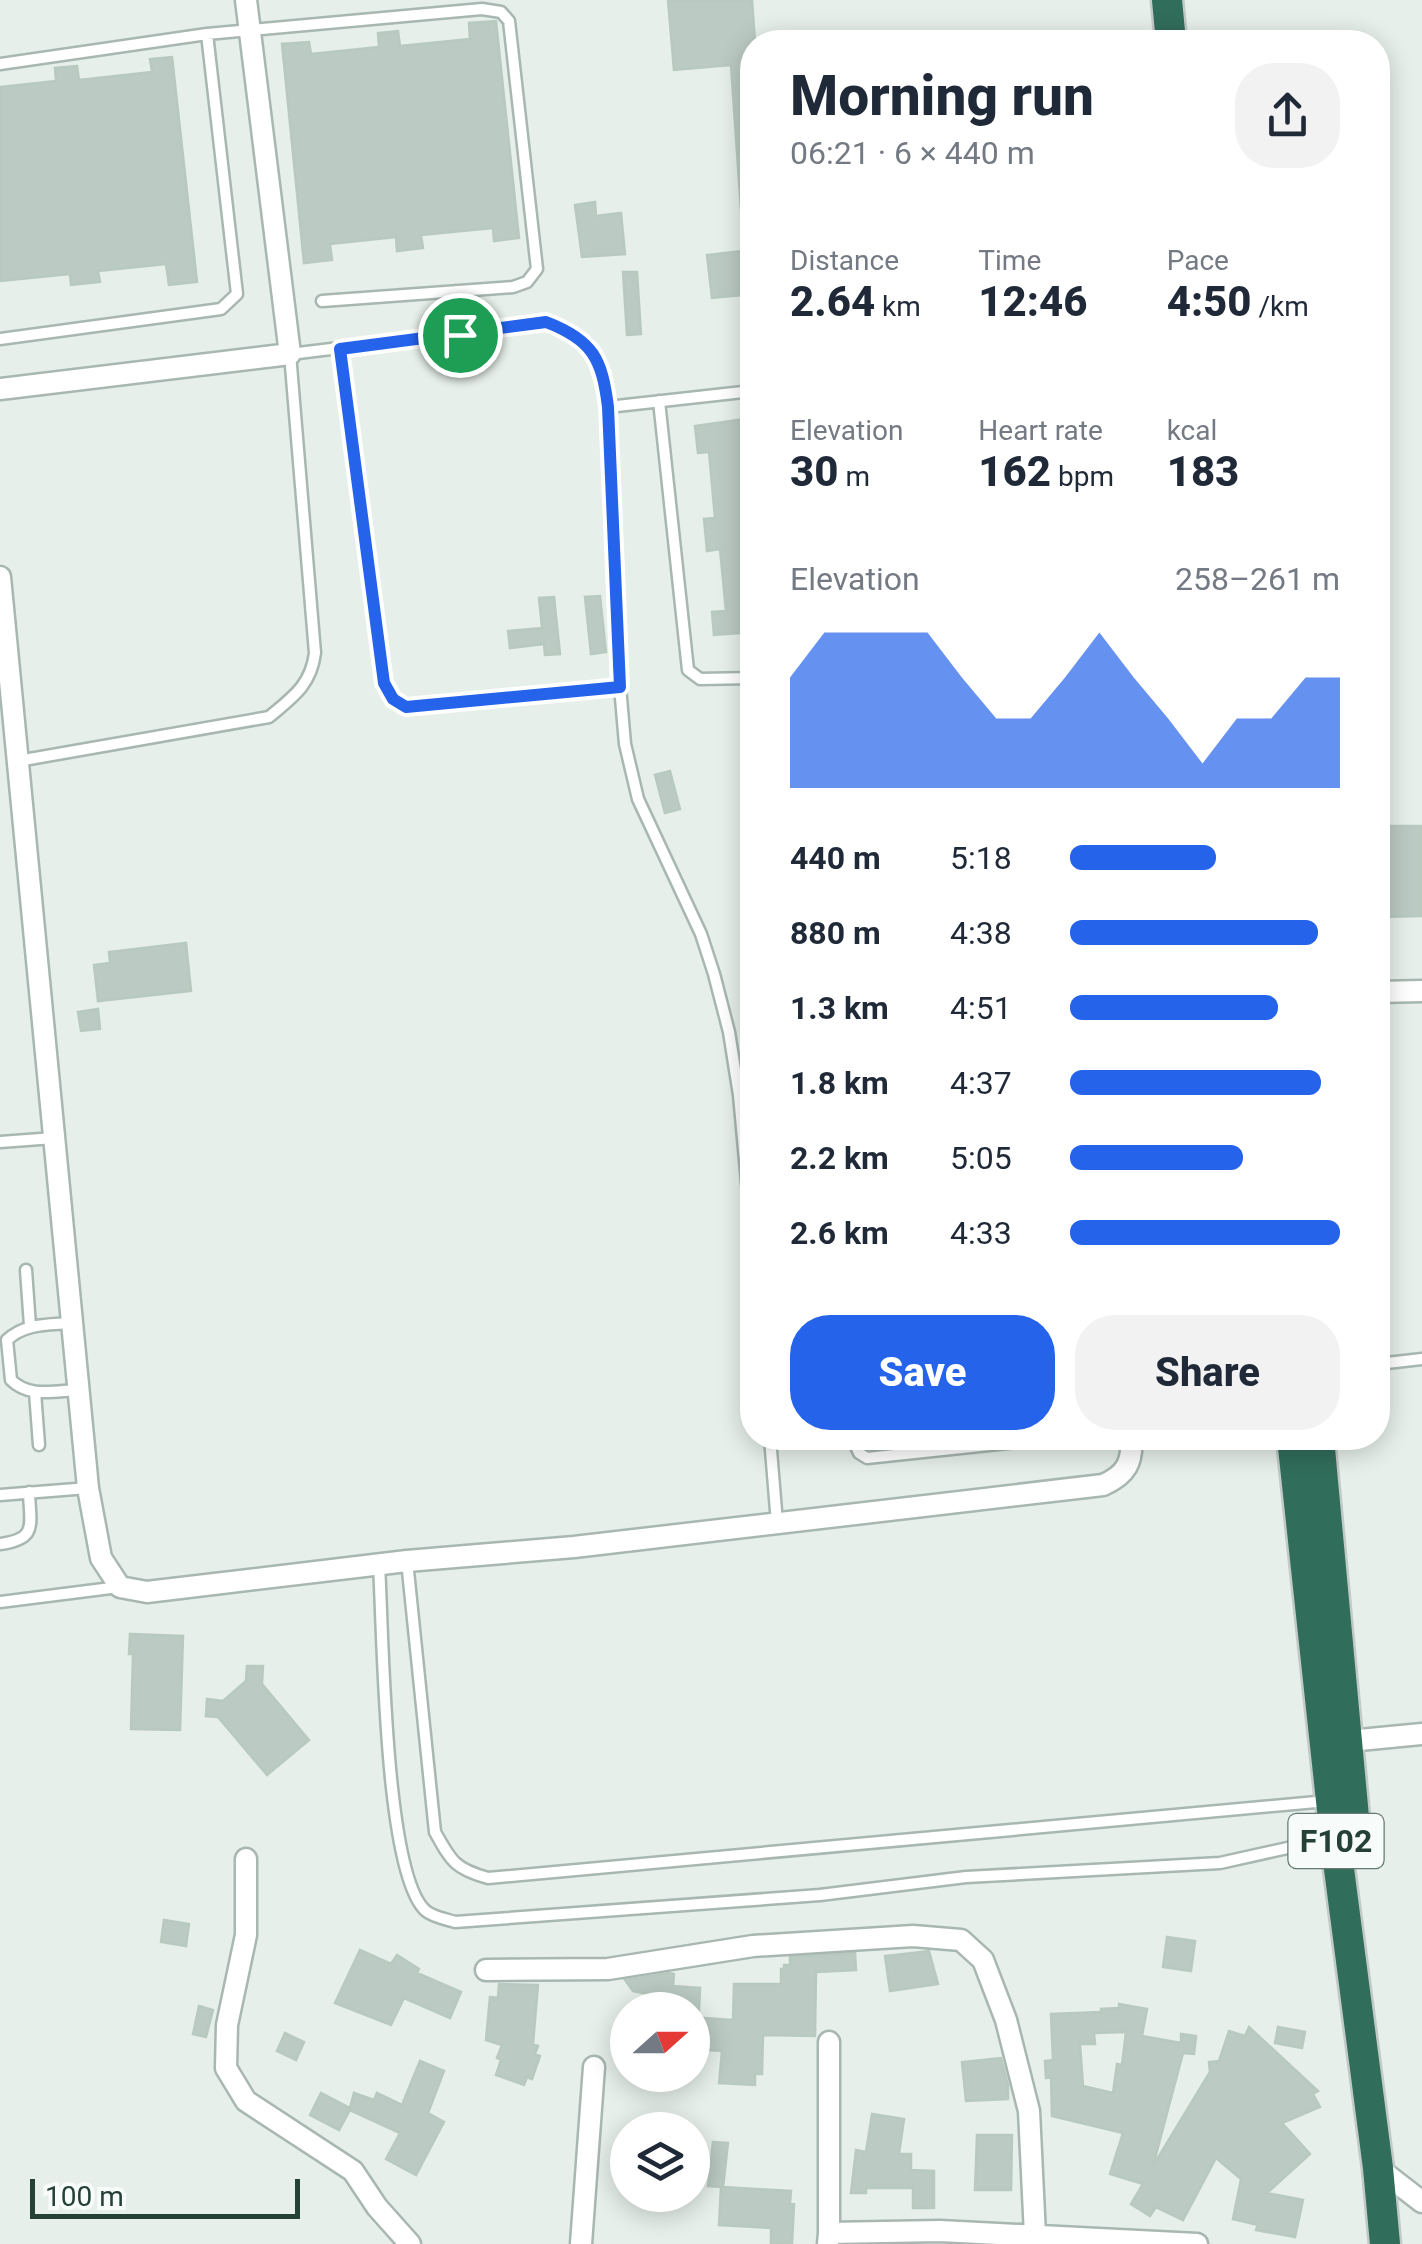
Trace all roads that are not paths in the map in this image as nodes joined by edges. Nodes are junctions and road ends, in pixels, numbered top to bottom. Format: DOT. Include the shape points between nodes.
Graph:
graph roads {
  1 [pos="246,0"];
  2 [pos="1147,0"];
  3 [pos="1167,0"];
  4 [pos="251,30"];
  5 [pos="1151,30"];
  6 [pos="1170,30"];
  7 [pos="207,34"];
  8 [pos="0,64"];
  9 [pos="456,291"];
  10 [pos="322,302"];
  11 [pos="460,335"];
  12 [pos="0,339"];
  13 [pos="340,349"];
  14 [pos="290,354"];
  15 [pos="0,389"];
  16 [pos="740,392"];
  17 [pos="659,401"];
  18 [pos="608,407"];
  19 [pos="0,577"];
  20 [pos="3,643"];
  21 [pos="740,678"];
  22 [pos="620,687"];
  23 [pos="18,761"];
  24 [pos="1422,991"];
  25 [pos="1390,992"];
  26 [pos="740,1106"];
  27 [pos="54,1138"];
  28 [pos="0,1142"];
  29 [pos="26,1270"];
  30 [pos="71,1322"];
  31 [pos="30,1326"];
  32 [pos="1422,1359"];
  33 [pos="1390,1363"];
  34 [pos="78,1390"];
  35 [pos="35,1392"];
  36 [pos="39,1445"];
  37 [pos="771,1450"];
  38 [pos="858,1450"];
  39 [pos="942,1450"];
  40 [pos="1132,1450"];
  41 [pos="1294,1450"];
  42 [pos="1320,1450"];
  43 [pos="88,1488"];
  44 [pos="29,1492"];
  45 [pos="0,1495"];
  46 [pos="777,1524"];
  47 [pos="0,1544"];
  48 [pos="407,1561"];
  49 [pos="379,1564"];
  50 [pos="120,1587"];
  51 [pos="0,1602"];
  52 [pos="1422,1734"];
  53 [pos="1349,1742"];
  54 [pos="1342,1802"];
  55 [pos="1346,1839"];
  56 [pos="246,1859"];
  57 [pos="486,1970"];
  58 [pos="830,2042"];
  59 [pos="594,2067"];
  60 [pos="1400,2184"];
  61 [pos="1035,2235"];
  62 [pos="829,2238"];
  63 [pos="1152,2242"];
  64 [pos="410,2244"];
  65 [pos="581,2244"];
  66 [pos="1197,2244"];
  67 [pos="1385,2244"];
  68 [pos="1406,2244"];
  1 -- 4 [label="street"];
  2 -- 5 [label="highway"];
  3 -- 6 [label="highway"];
  4 -- 7 [label="lane"];
  4 -- 9 [label="lane" via="482,9 509,21 537,270 513,287"];
  4 -- 14 [label="street"];
  7 -- 8 [label="lane"];
  7 -- 12 [label="lane" via="237,294 220,310"];
  9 -- 10 [label="lane"];
  9 -- 11 [label="lane"];
  11 -- 13 [label="lane"];
  11 -- 18 [label="lane" via="546,322 562,329 588,344 603,372"];
  13 -- 14 [label="lane"];
  13 -- 22 [label="lane" via="384,683 393,699 406,707"];
  14 -- 15 [label="street"];
  14 -- 23 [label="lane" via="315,653 302,690 269,717"];
  16 -- 17 [label="lane"];
  17 -- 18 [label="lane"];
  17 -- 21 [label="lane" via="688,670 700,679"];
  18 -- 22 [label="lane"];
  19 -- 20 [label="street"];
  20 -- 23 [label="street"];
  22 -- 26 [label="lane" via="624,744 638,799 700,934 729,1032"];
  23 -- 27 [label="street"];
  24 -- 25 [label="street"];
  27 -- 28 [label="lane"];
  27 -- 30 [label="street"];
  29 -- 31 [label="lane"];
  30 -- 31 [label="lane"];
  30 -- 34 [label="street"];
  31 -- 35 [label="lane" via="8,1340 11,1380"];
  32 -- 33 [label="lane"];
  34 -- 35 [label="lane"];
  34 -- 43 [label="street"];
  35 -- 36 [label="lane"];
  37 -- 46 [label="lane"];
  38 -- 39 [label="lane" via="867,1458"];
  40 -- 46 [label="street" via="1119,1478 1103,1485"];
  41 -- 54 [label="highway, F102"];
  42 -- 53 [label="highway, F102"];
  43 -- 44 [label="lane"];
  43 -- 50 [label="street" via="101,1558"];
  44 -- 45 [label="lane"];
  44 -- 47 [label="lane" via="27,1536"];
  46 -- 48 [label="street"];
  48 -- 49 [label="street"];
  48 -- 54 [label="lane" via="434,1832 463,1871 488,1878"];
  49 -- 50 [label="street" via="147,1592"];
  49 -- 55 [label="lane" via="392,1796 405,1875 428,1913 455,1922 966,1877 1220,1863"];
  50 -- 51 [label="lane"];
  52 -- 53 [label="street"];
  53 -- 54 [label="highway, F102"];
  54 -- 55 [label="highway, F102"];
  55 -- 60 [label="highway, F102"];
  56 -- 64 [label="street" via="246,1934 227,2025 226,2068 246,2101 353,2171"];
  57 -- 61 [label="street" via="608,1968 753,1946 914,1936 961,1940 983,1960 1029,2110"];
  58 -- 62 [label="street"];
  59 -- 65 [label="street"];
  60 -- 67 [label="highway, F102"];
  60 -- 68 [label="highway, F102"];
  61 -- 62 [label="street" via="940,2231"];
  61 -- 63 [label="street"];
  63 -- 66 [label="street"];
}
